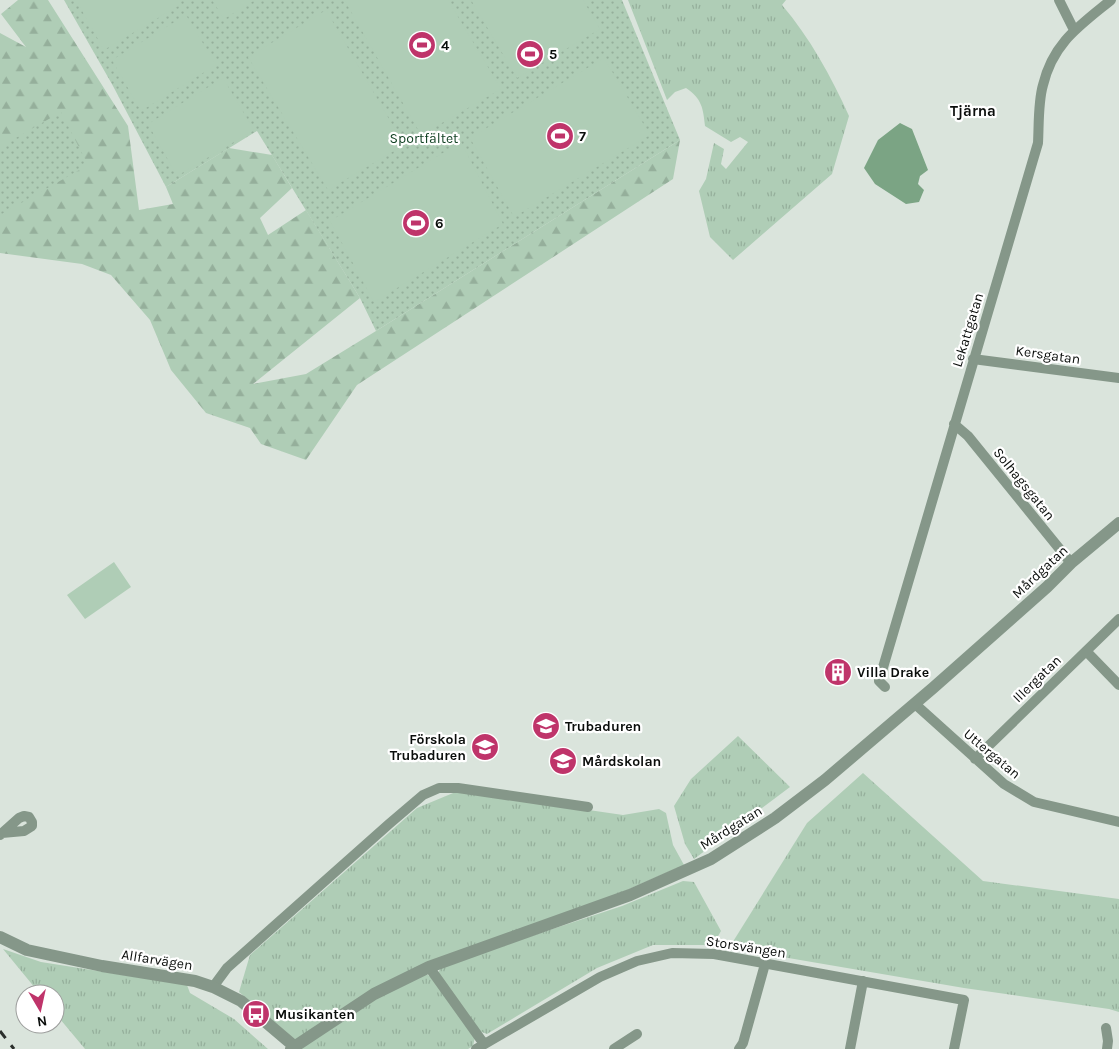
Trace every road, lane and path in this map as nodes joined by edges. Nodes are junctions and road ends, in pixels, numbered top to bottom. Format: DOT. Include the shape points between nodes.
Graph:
graph roads {
  1 [pos="1059,0"];
  2 [pos="1111,0"];
  3 [pos="1074,30"];
  4 [pos="973,359"];
  5 [pos="1119,378"];
  6 [pos="954,424"];
  7 [pos="1119,522"];
  8 [pos="1071,563"];
  9 [pos="1119,619"];
  10 [pos="1086,651"];
  11 [pos="1119,685"];
  12 [pos="885,687"];
  13 [pos="915,704"];
  14 [pos="975,759"];
  15 [pos="588,807"];
  16 [pos="1119,822"];
  17 [pos="0,937"];
  18 [pos="765,964"];
  19 [pos="429,967"];
  20 [pos="863,981"];
  21 [pos="213,987"];
  22 [pos="1106,1028"];
  23 [pos="637,1034"];
  24 [pos="292,1047"];
  25 [pos="480,1047"];
  26 [pos="615,1049"];
  27 [pos="739,1049"];
  28 [pos="850,1049"];
  29 [pos="954,1049"];
  30 [pos="1107,1049"];
  1 -- 3 [label="street"];
  2 -- 3 [label="street, Lekattgatan"];
  3 -- 4 [label="street, Lekattgatan" via="1056,51 1042,86 1038,143"];
  4 -- 5 [label="street, Kersgatan"];
  4 -- 6 [label="street, Lekattgatan"];
  6 -- 8 [label="street, Solhagsgatan" via="968,436"];
  6 -- 12 [label="street, Lekattgatan" via="879,681"];
  7 -- 8 [label="street, Mårdgatan"];
  8 -- 13 [label="street, Mårdgatan"];
  9 -- 10 [label="street, Illergatan"];
  10 -- 11 [label="street"];
  10 -- 14 [label="street, Illergatan"];
  13 -- 14 [label="street, Uttergatan"];
  13 -- 19 [label="street, Mårdgatan" via="775,818 711,859 630,895"];
  14 -- 16 [label="street, Uttergatan" via="1004,784 1034,802"];
  15 -- 21 [label="street" via="439,788 389,824 227,968"];
  17 -- 21 [label="street, Allfarvägen" via="27,950"];
  18 -- 20 [label="street, Storsvängen"];
  18 -- 25 [label="street, Storsvängen" via="714,954 672,953 637,961 600,978"];
  18 -- 27 [label="street"];
  19 -- 24 [label="street, Mårdgatan" via="374,994"];
  19 -- 25 [label="street, Storsvängen"];
  20 -- 28 [label="street"];
  20 -- 29 [label="street, Storsvängen" via="964,1000"];
  21 -- 24 [label="street, Allfarvägen" via="241,1001"];
  22 -- 30 [label="street"];
  23 -- 26 [label="street"];
}
